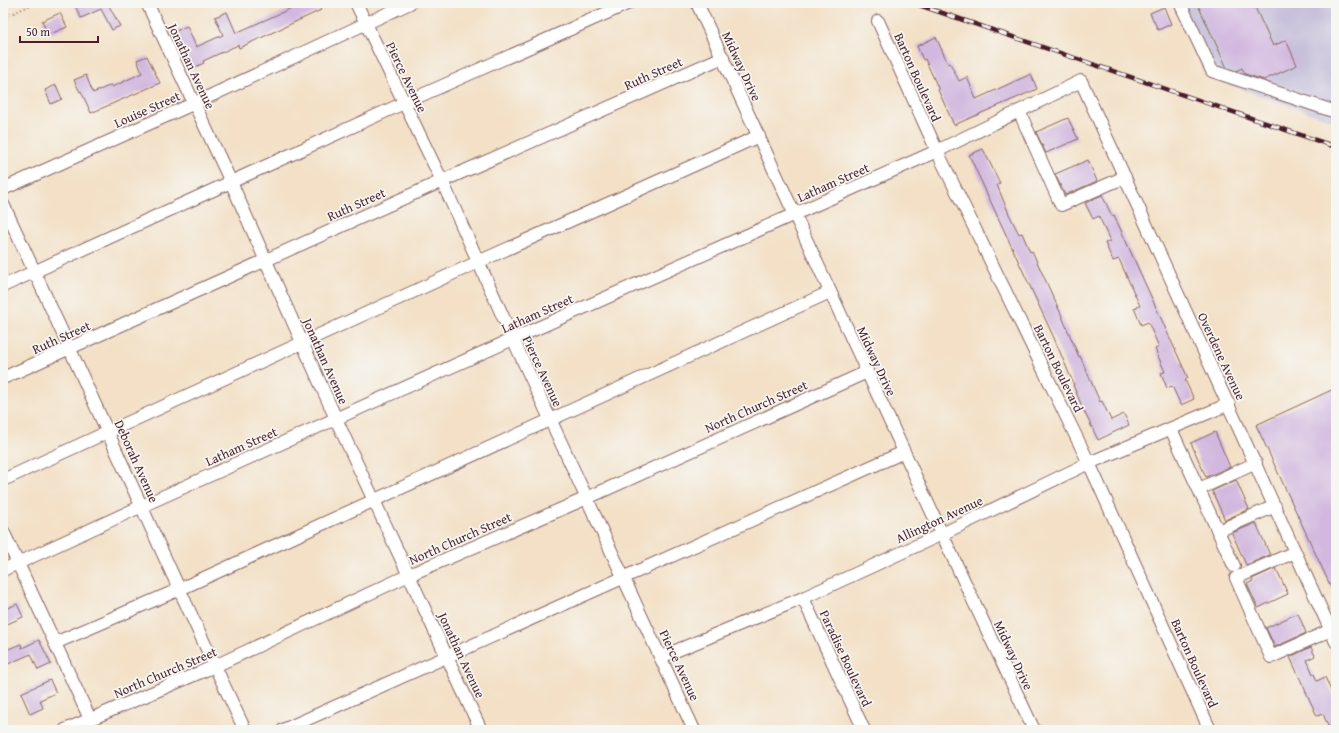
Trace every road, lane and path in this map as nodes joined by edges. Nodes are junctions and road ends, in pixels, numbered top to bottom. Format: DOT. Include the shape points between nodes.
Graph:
graph roads {
  1 [pos="35,3"];
  2 [pos="147,3"];
  3 [pos="356,3"];
  4 [pos="410,3"];
  5 [pos="629,3"];
  6 [pos="697,3"];
  7 [pos="1180,3"];
  8 [pos="3,18"];
  9 [pos="878,21"];
  10 [pos="365,23"];
  11 [pos="723,57"];
  12 [pos="1081,82"];
  13 [pos="195,103"];
  14 [pos="404,103"];
  15 [pos="1019,111"];
  16 [pos="1336,112"];
  17 [pos="759,136"];
  18 [pos="936,151"];
  19 [pos="1125,177"];
  20 [pos="442,181"];
  21 [pos="231,182"];
  22 [pos="3,190"];
  23 [pos="3,204"];
  24 [pos="795,215"];
  25 [pos="266,260"];
  26 [pos="478,262"];
  27 [pos="35,272"];
  28 [pos="3,286"];
  29 [pos="830,292"];
  30 [pos="513,339"];
  31 [pos="302,343"];
  32 [pos="70,348"];
  33 [pos="867,372"];
  34 [pos="3,378"];
  35 [pos="1229,404"];
  36 [pos="336,419"];
  37 [pos="550,420"];
  38 [pos="1171,429"];
  39 [pos="108,432"];
  40 [pos="904,452"];
  41 [pos="1089,463"];
  42 [pos="1256,463"];
  43 [pos="3,480"];
  44 [pos="1199,489"];
  45 [pos="587,498"];
  46 [pos="374,500"];
  47 [pos="142,506"];
  48 [pos="1275,506"];
  49 [pos="3,531"];
  50 [pos="1218,531"];
  51 [pos="942,534"];
  52 [pos="1295,552"];
  53 [pos="18,563"];
  54 [pos="1234,566"];
  55 [pos="3,570"];
  56 [pos="409,575"];
  57 [pos="624,578"];
  58 [pos="180,589"];
  59 [pos="803,598"];
  60 [pos="1330,630"];
  61 [pos="1336,642"];
  62 [pos="55,643"];
  63 [pos="447,657"];
  64 [pos="661,657"];
  65 [pos="215,666"];
  66 [pos="90,719"];
  67 [pos="65,730"];
  68 [pos="245,730"];
  69 [pos="283,730"];
  70 [pos="480,730"];
  71 [pos="694,730"];
  72 [pos="864,730"];
  73 [pos="1034,730"];
  74 [pos="1210,730"];
  1 -- 8 [label="path"];
  2 -- 13 [label="street, Jonathan Avenue"];
  3 -- 10 [label="street, Pierce Avenue"];
  4 -- 10 [label="street, Louise Street"];
  5 -- 14 [label="street"];
  6 -- 11 [label="street, Midway Drive"];
  7 -- 16 [label="street" via="1212,70"];
  9 -- 18 [label="street, Barton Boulevard"];
  10 -- 13 [label="street, Louise Street"];
  10 -- 14 [label="street, Pierce Avenue"];
  11 -- 17 [label="street, Midway Drive"];
  11 -- 20 [label="street, Ruth Street"];
  12 -- 15 [label="street, Latham Street"];
  12 -- 19 [label="street, Overdene Avenue"];
  13 -- 21 [label="street, Jonathan Avenue"];
  13 -- 22 [label="street, Louise Street"];
  14 -- 20 [label="street, Pierce Avenue"];
  14 -- 21 [label="street"];
  15 -- 18 [label="street, Latham Street"];
  15 -- 19 [label="street" via="1062,205"];
  17 -- 24 [label="street, Midway Drive"];
  17 -- 26 [label="street"];
  18 -- 24 [label="street, Latham Street"];
  18 -- 41 [label="street, Barton Boulevard"];
  19 -- 35 [label="street, Overdene Avenue"];
  20 -- 25 [label="street, Ruth Street"];
  20 -- 26 [label="street, Pierce Avenue"];
  21 -- 25 [label="street, Jonathan Avenue"];
  21 -- 27 [label="street"];
  23 -- 27 [label="street, Deborah Avenue"];
  24 -- 29 [label="street, Midway Drive"];
  24 -- 30 [label="street, Latham Street"];
  25 -- 31 [label="street, Jonathan Avenue"];
  25 -- 32 [label="street, Ruth Street"];
  26 -- 30 [label="street, Pierce Avenue"];
  26 -- 31 [label="street"];
  27 -- 28 [label="street"];
  27 -- 32 [label="street, Deborah Avenue"];
  29 -- 33 [label="street, Midway Drive"];
  29 -- 37 [label="street"];
  30 -- 36 [label="street, Latham Street"];
  30 -- 37 [label="street, Pierce Avenue"];
  31 -- 36 [label="street, Jonathan Avenue"];
  31 -- 39 [label="street"];
  32 -- 34 [label="street, Ruth Street"];
  32 -- 39 [label="street, Deborah Avenue"];
  33 -- 40 [label="street, Midway Drive"];
  33 -- 45 [label="street, North Church Street"];
  35 -- 38 [label="street, Allington Avenue"];
  35 -- 42 [label="street, Overdene Avenue"];
  36 -- 46 [label="street, Jonathan Avenue"];
  36 -- 47 [label="street, Latham Street"];
  37 -- 45 [label="street, Pierce Avenue"];
  37 -- 46 [label="street"];
  38 -- 41 [label="street, Allington Avenue"];
  38 -- 44 [label="street"];
  39 -- 43 [label="street"];
  39 -- 47 [label="street, Deborah Avenue"];
  40 -- 51 [label="street, Midway Drive"];
  40 -- 57 [label="street"];
  41 -- 51 [label="street, Allington Avenue"];
  41 -- 74 [label="street, Barton Boulevard"];
  42 -- 44 [label="street"];
  42 -- 48 [label="street, Overdene Avenue"];
  44 -- 50 [label="street"];
  45 -- 56 [label="street, North Church Street"];
  45 -- 57 [label="street, Pierce Avenue"];
  46 -- 56 [label="street, Jonathan Avenue"];
  46 -- 58 [label="street"];
  47 -- 53 [label="street, Latham Street"];
  47 -- 58 [label="street, Deborah Avenue"];
  48 -- 50 [label="street"];
  48 -- 52 [label="street, Overdene Avenue"];
  49 -- 53 [label="street"];
  50 -- 54 [label="street"];
  51 -- 59 [label="street, Allington Avenue"];
  51 -- 73 [label="street, Midway Drive"];
  52 -- 60 [label="street, Overdene Avenue"];
  52 -- 60 [label="street" via="1236,578 1272,657"];
  53 -- 55 [label="street, Latham Street"];
  53 -- 62 [label="street"];
  56 -- 63 [label="street, Jonathan Avenue"];
  56 -- 65 [label="street, North Church Street"];
  57 -- 63 [label="street"];
  57 -- 64 [label="street, Pierce Avenue"];
  58 -- 62 [label="street"];
  58 -- 65 [label="street, Deborah Avenue"];
  59 -- 64 [label="street, Allington Avenue"];
  59 -- 72 [label="street, Paradise Boulevard"];
  60 -- 61 [label="street, Overdene Avenue"];
  62 -- 66 [label="street"];
  63 -- 69 [label="street"];
  63 -- 70 [label="street, Jonathan Avenue"];
  64 -- 71 [label="street, Pierce Avenue"];
  65 -- 66 [label="street, North Church Street"];
  65 -- 68 [label="street, Deborah Avenue"];
  66 -- 67 [label="street, North Church Street"];
}
